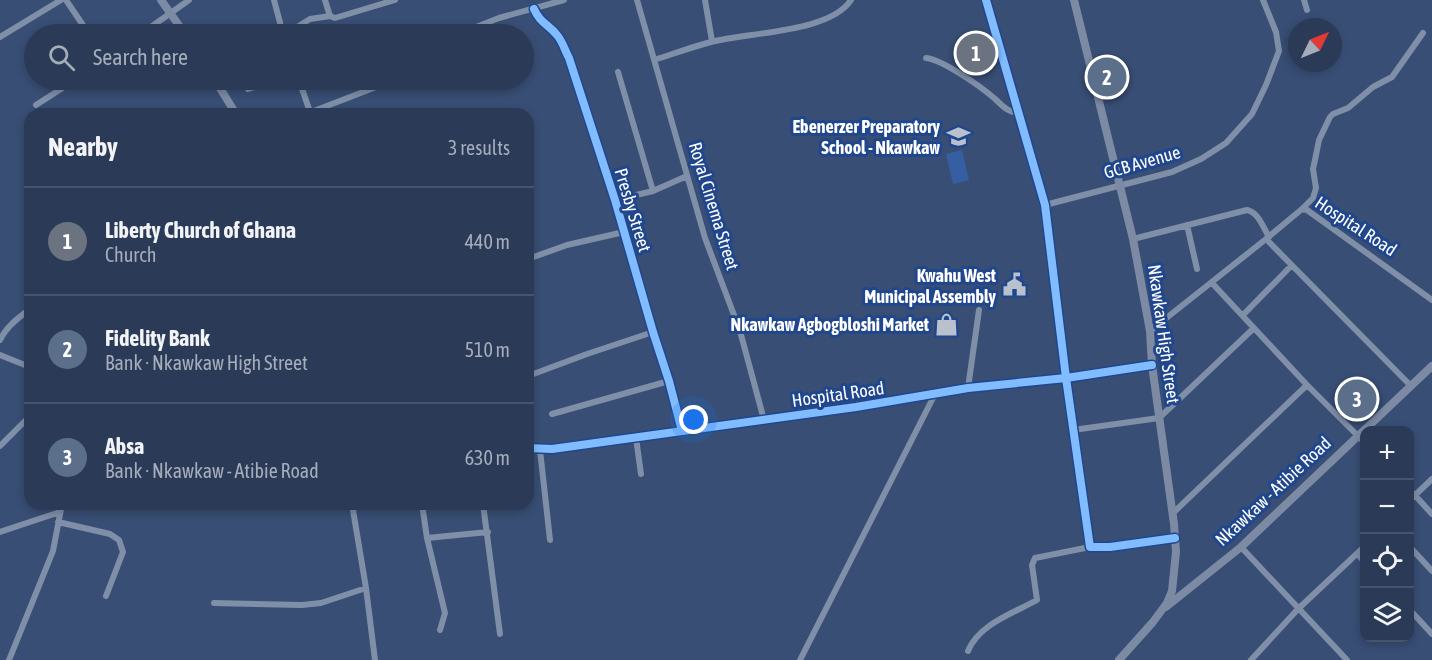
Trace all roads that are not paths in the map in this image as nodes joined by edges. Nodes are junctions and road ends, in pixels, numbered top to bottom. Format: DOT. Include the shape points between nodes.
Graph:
graph roads {
  1 [pos="61,0"];
  2 [pos="66,0"];
  3 [pos="161,0"];
  4 [pos="189,0"];
  5 [pos="274,0"];
  6 [pos="325,0"];
  7 [pos="395,0"];
  8 [pos="564,0"];
  9 [pos="637,0"];
  10 [pos="705,0"];
  11 [pos="851,0"];
  12 [pos="986,0"];
  13 [pos="1074,0"];
  14 [pos="1263,0"];
  15 [pos="1304,0"];
  16 [pos="534,9"];
  17 [pos="1307,10"];
  18 [pos="171,14"];
  19 [pos="330,16"];
  20 [pos="82,24"];
  21 [pos="156,24"];
  22 [pos="178,24"];
  23 [pos="282,24"];
  24 [pos="302,24"];
  25 [pos="484,24"];
  26 [pos="1424,33"];
  27 [pos="0,37"];
  28 [pos="712,41"];
  29 [pos="926,58"];
  30 [pos="654,60"];
  31 [pos="618,72"];
  32 [pos="59,90"];
  33 [pos="221,90"];
  34 [pos="302,90"];
  35 [pos="368,90"];
  36 [pos="36,105"];
  37 [pos="232,108"];
  38 [pos="307,108"];
  39 [pos="321,108"];
  40 [pos="1017,113"];
  41 [pos="687,176"];
  42 [pos="1121,184"];
  43 [pos="653,191"];
  44 [pos="615,200"];
  45 [pos="1045,205"];
  46 [pos="1302,209"];
  47 [pos="1187,225"];
  48 [pos="624,232"];
  49 [pos="1267,238"];
  50 [pos="1133,239"];
  51 [pos="534,257"];
  52 [pos="1291,266"];
  53 [pos="1197,269"];
  54 [pos="1212,283"];
  55 [pos="1432,300"];
  56 [pos="979,310"];
  57 [pos="24,314"];
  58 [pos="1243,315"];
  59 [pos="1254,328"];
  60 [pos="1150,331"];
  61 [pos="653,332"];
  62 [pos="0,340"];
  63 [pos="0,355"];
  64 [pos="24,365"];
  65 [pos="1152,365"];
  66 [pos="1432,366"];
  67 [pos="534,374"];
  68 [pos="1066,378"];
  69 [pos="669,381"];
  70 [pos="1307,385"];
  71 [pos="1410,385"];
  72 [pos="968,388"];
  73 [pos="935,394"];
  74 [pos="552,414"];
  75 [pos="1159,418"];
  76 [pos="764,420"];
  77 [pos="24,422"];
  78 [pos="1073,430"];
  79 [pos="682,431"];
  80 [pos="1358,434"];
  81 [pos="1360,436"];
  82 [pos="636,438"];
  83 [pos="0,446"];
  84 [pos="534,449"];
  85 [pos="540,450"];
  86 [pos="641,474"];
  87 [pos="1432,479"];
  88 [pos="1414,493"];
  89 [pos="1414,498"];
  90 [pos="353,510"];
  91 [pos="423,510"];
  92 [pos="484,510"];
  93 [pos="60,512"];
  94 [pos="1173,513"];
  95 [pos="1432,514"];
  96 [pos="58,522"];
  97 [pos="0,532"];
  98 [pos="488,532"];
  99 [pos="427,538"];
  100 [pos="1175,538"];
  101 [pos="550,540"];
  102 [pos="1090,547"];
  103 [pos="1241,547"];
  104 [pos="1414,551"];
  105 [pos="1358,554"];
  106 [pos="1432,571"];
  107 [pos="366,588"];
  108 [pos="106,596"];
  109 [pos="214,603"];
  110 [pos="1298,609"];
  111 [pos="1160,612"];
  112 [pos="1414,614"];
  113 [pos="440,630"];
  114 [pos="500,634"];
  115 [pos="1432,634"];
  116 [pos="968,651"];
  117 [pos="9,660"];
  118 [pos="375,660"];
  119 [pos="800,660"];
  120 [pos="1119,660"];
  121 [pos="1251,660"];
  122 [pos="1347,660"];
  1 -- 27 [label="street"];
  2 -- 20 [label="street"];
  3 -- 18 [label="main road"];
  4 -- 18 [label="street"];
  5 -- 23 [label="street"];
  6 -- 19 [label="street"];
  7 -- 19 [label="street" via="339,17"];
  8 -- 16 [label="street"];
  9 -- 30 [label="street, Royal Cinema Street"];
  10 -- 28 [label="street"];
  11 -- 28 [label="street" via="836,15 819,21 772,33"];
  12 -- 40 [label="street"];
  13 -- 42 [label="main road, Nkawkaw High Street"];
  14 -- 42 [label="street, GCB Avenue" via="1276,32 1278,51 1252,114 1226,143 1201,159 1172,172"];
  15 -- 17 [label="street"];
  16 -- 25 [label="street"];
  16 -- 44 [label="street, Presby Street" via="539,20 561,40 569,58"];
  18 -- 21 [label="street"];
  18 -- 22 [label="main road"];
  19 -- 24 [label="street"];
  26 -- 46 [label="street" via="1392,77 1333,114 1319,140 1315,194"];
  28 -- 30 [label="street"];
  29 -- 40 [label="street" via="941,62"];
  30 -- 41 [label="street, Royal Cinema Street"];
  31 -- 43 [label="street"];
  32 -- 36 [label="street"];
  33 -- 37 [label="main road"];
  34 -- 38 [label="street"];
  35 -- 39 [label="street"];
  40 -- 45 [label="street"];
  41 -- 43 [label="street"];
  41 -- 76 [label="street, Royal Cinema Street" via="705,238 740,331"];
  42 -- 45 [label="street, GCB Avenue"];
  42 -- 50 [label="main road, Nkawkaw High Street"];
  43 -- 44 [label="street"];
  44 -- 48 [label="street, Presby Street"];
  45 -- 68 [label="street"];
  46 -- 49 [label="street, Hospital Road"];
  46 -- 55 [label="street, Hospital Road"];
  47 -- 49 [label="street" via="1251,210"];
  47 -- 50 [label="street"];
  47 -- 53 [label="street"];
  48 -- 51 [label="street"];
  48 -- 61 [label="street, Presby Street"];
  49 -- 52 [label="street"];
  49 -- 54 [label="street, Hospital Road"];
  50 -- 60 [label="main road, Nkawkaw High Street"];
  52 -- 58 [label="street"];
  52 -- 71 [label="street"];
  54 -- 58 [label="street"];
  54 -- 60 [label="street, Hospital Road"];
  56 -- 72 [label="street"];
  57 -- 62 [label="street"];
  58 -- 59 [label="street"];
  59 -- 70 [label="street"];
  59 -- 75 [label="street"];
  60 -- 65 [label="main road, Nkawkaw High Street"];
  61 -- 67 [label="street"];
  61 -- 69 [label="street, Presby Street"];
  63 -- 64 [label="street"];
  65 -- 68 [label="main road, Hospital Road"];
  65 -- 75 [label="main road, Nkawkaw High Street"];
  66 -- 71 [label="main road, Nkawkaw - Atibie Road"];
  68 -- 72 [label="main road, Hospital Road"];
  68 -- 78 [label="street"];
  69 -- 74 [label="street"];
  69 -- 79 [label="street, Presby Street"];
  70 -- 80 [label="street"];
  70 -- 94 [label="street"];
  71 -- 80 [label="main road, Nkawkaw - Atibie Road"];
  72 -- 73 [label="main road, Hospital Road"];
  73 -- 76 [label="main road, Hospital Road"];
  73 -- 119 [label="street"];
  75 -- 78 [label="street"];
  75 -- 94 [label="main road, Nkawkaw High Street"];
  76 -- 79 [label="main road, Hospital Road"];
  77 -- 83 [label="street"];
  78 -- 102 [label="street"];
  79 -- 82 [label="main road, Hospital Road"];
  80 -- 81 [label="street"];
  80 -- 103 [label="main road, Nkawkaw - Atibie Road"];
  82 -- 85 [label="main road, Hospital Road"];
  82 -- 86 [label="street"];
  84 -- 85 [label="main road, Hospital Road"];
  85 -- 101 [label="street"];
  87 -- 88 [label="street"];
  89 -- 95 [label="street"];
  90 -- 107 [label="street"];
  91 -- 99 [label="street"];
  92 -- 98 [label="street"];
  93 -- 96 [label="street"];
  93 -- 97 [label="street"];
  94 -- 100 [label="main road, Nkawkaw High Street"];
  96 -- 108 [label="street" via="110,534 119,540 123,552"];
  96 -- 117 [label="street" via="53,551"];
  98 -- 99 [label="street"];
  98 -- 114 [label="street"];
  99 -- 113 [label="street" via="445,613"];
  100 -- 102 [label="street"];
  100 -- 111 [label="main road, Nkawkaw High Street" via="1172,591"];
  102 -- 116 [label="street" via="1035,558 1032,565 1037,600 1004,616 981,634"];
  103 -- 110 [label="street"];
  103 -- 111 [label="main road, Nkawkaw - Atibie Road"];
  104 -- 106 [label="street"];
  105 -- 110 [label="street"];
  107 -- 109 [label="street" via="302,605"];
  107 -- 118 [label="street"];
  110 -- 121 [label="street"];
  110 -- 122 [label="street"];
  111 -- 120 [label="main road, Nkawkaw High Street"];
  112 -- 115 [label="street"];
}
